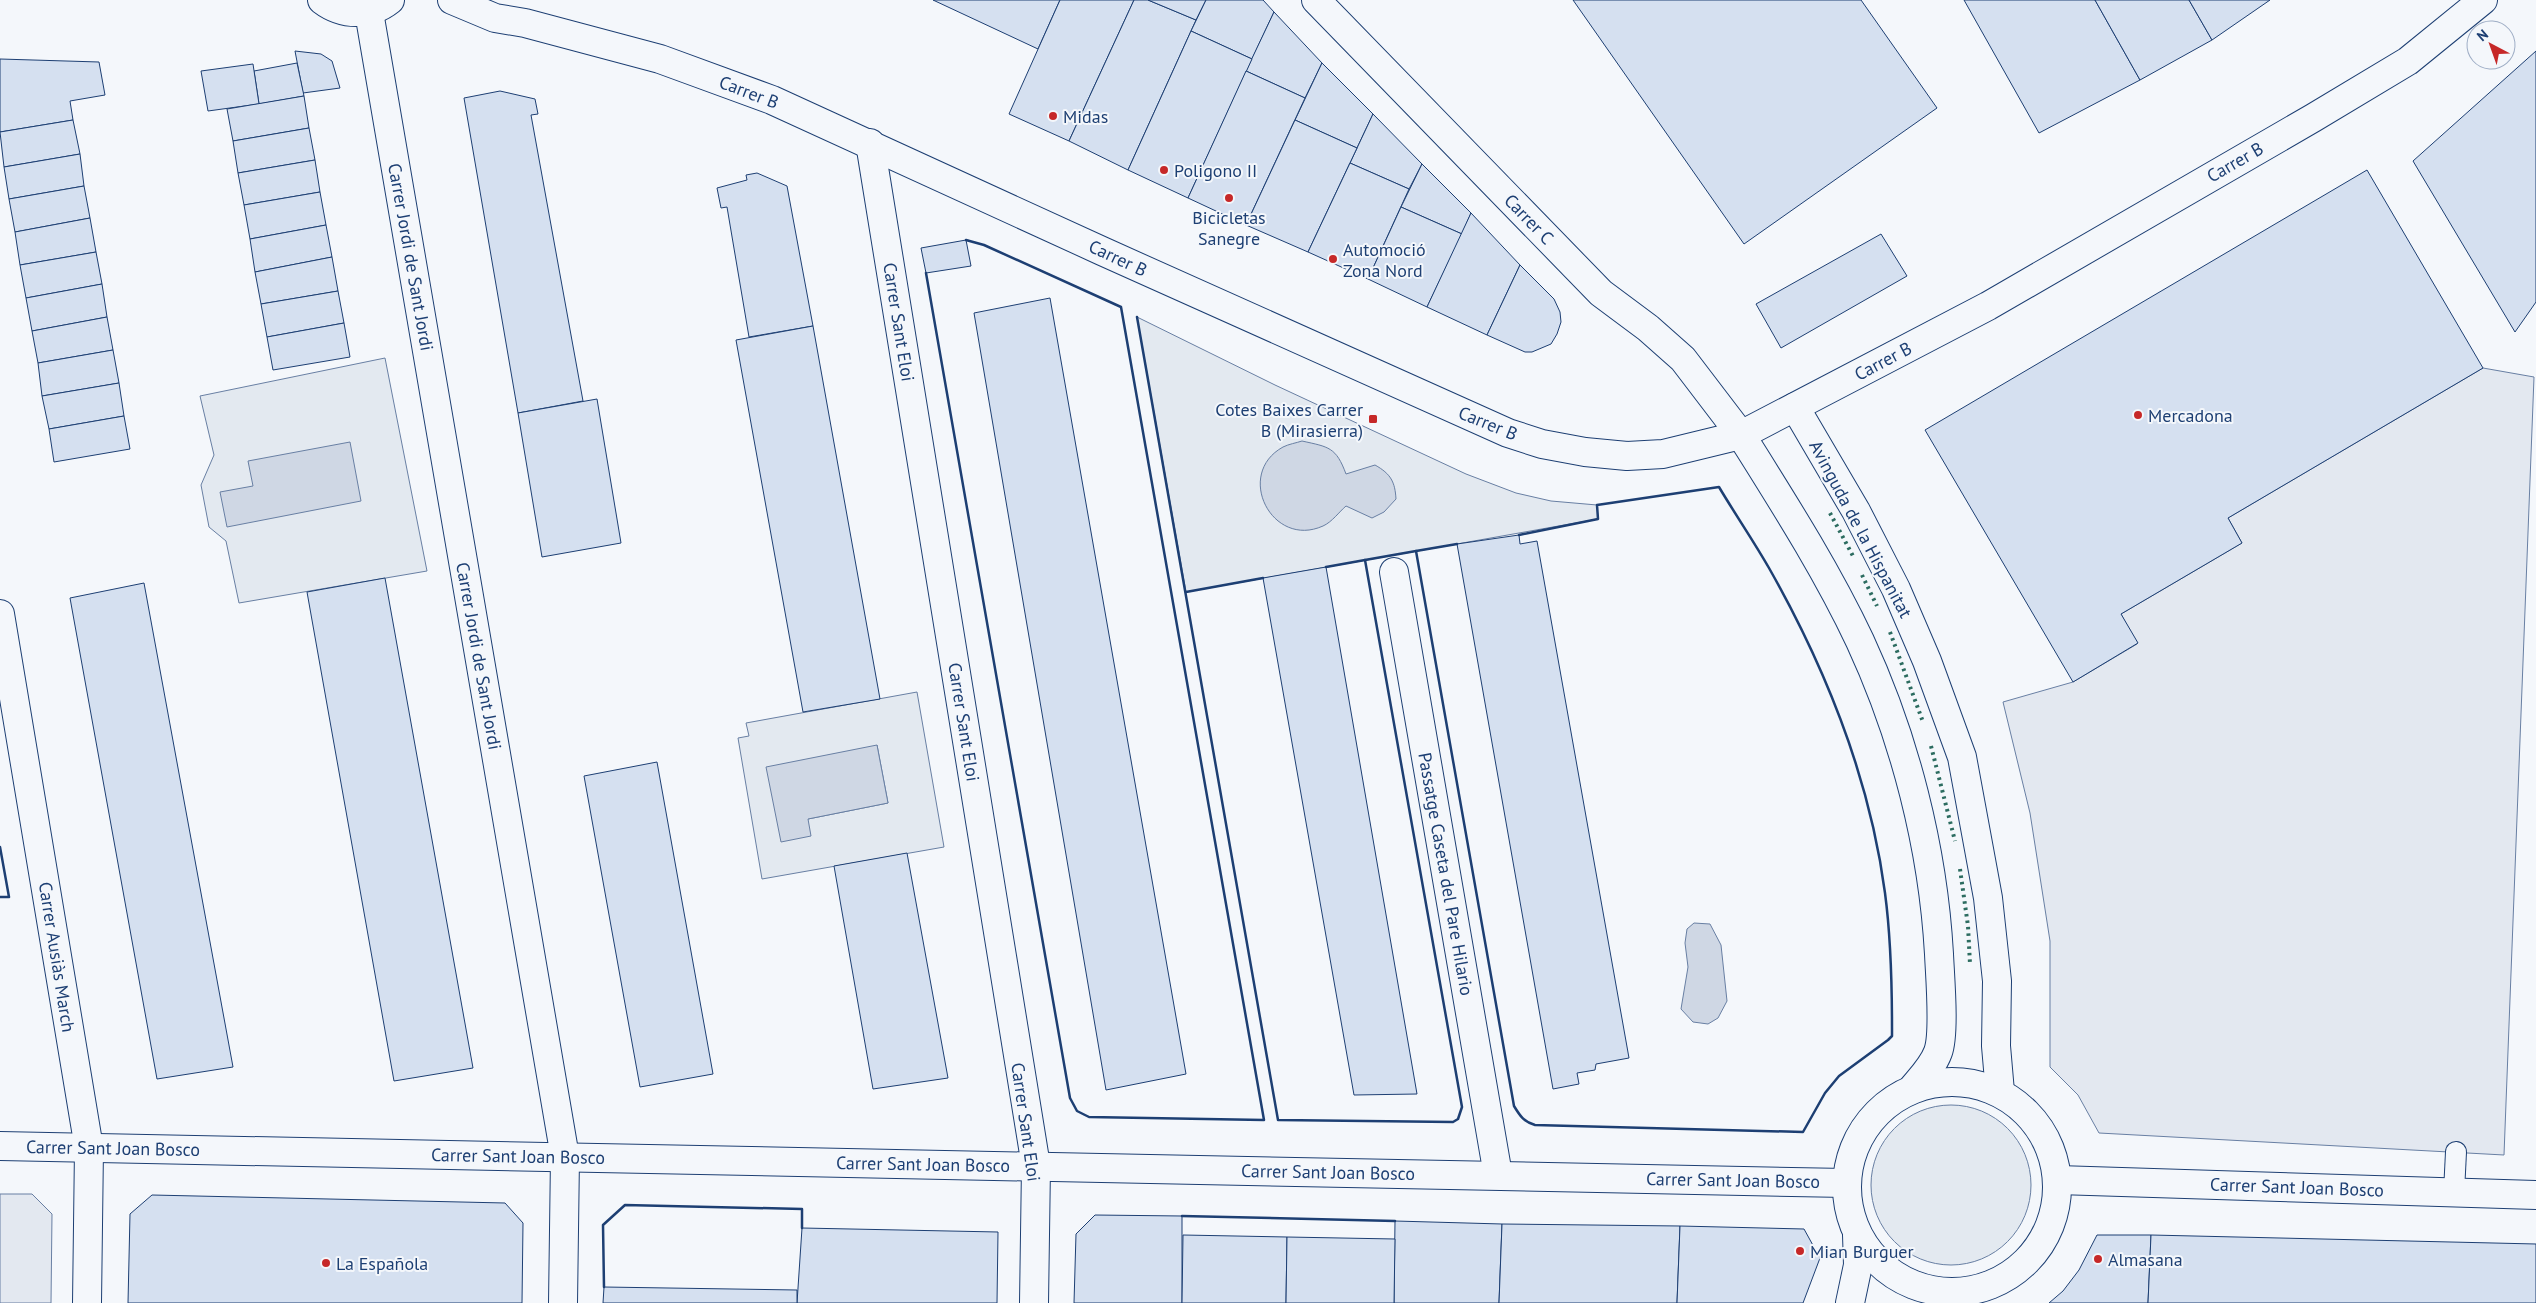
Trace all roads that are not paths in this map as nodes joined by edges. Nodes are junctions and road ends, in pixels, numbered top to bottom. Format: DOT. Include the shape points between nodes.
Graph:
graph roads {
  1 [pos="322,0"];
  2 [pos="452,0"];
  3 [pos="1316,0"];
  4 [pos="2483,0"];
  5 [pos="380,6"];
  6 [pos="870,143"];
  7 [pos="1795,407"];
  8 [pos="1741,435"];
  9 [pos="1394,572"];
  10 [pos="0,614"];
  11 [pos="1912,1089"];
  12 [pos="2000,1092"];
  13 [pos="0,1146"];
  14 [pos="89,1148"];
  15 [pos="2456,1152"];
  16 [pos="565,1157"];
  17 [pos="1036,1166"];
  18 [pos="1498,1175"];
  19 [pos="2058,1180"];
  20 [pos="1846,1183"];
  21 [pos="2454,1192"];
  22 [pos="2536,1195"];
  23 [pos="1857,1235"];
  24 [pos="1979,1295"];
  25 [pos="87,1303"];
  26 [pos="563,1303"];
  27 [pos="1034,1303"];
  28 [pos="1850,1303"];
  1 -- 5 [label="street" via="338,10 353,13"];
  2 -- 6 [label="street, Carrer B" via="495,18 534,25 660,59 772,100"];
  3 -- 8 [label="street, Carrer C" via="1601,293 1683,359"];
  4 -- 7 [label="street, Carrer B" via="2408,61 2313,118 1988,306"];
  5 -- 16 [label="street, Carrer Jordi de Sant Jordi"];
  6 -- 8 [label="street, Carrer B" via="1508,433 1542,444 1627,456 1663,454"];
  6 -- 17 [label="street, Carrer Sant Eloi"];
  7 -- 8 [label="street, Carrer B"];
  7 -- 12 [label="street, Avinguda de la Hispanitat" via="1856,511 1896,590 1927,661 1962,757 1988,898 1997,981 1996,1046"];
  8 -- 11 [label="street" via="1812,550 1860,642 1886,708 1910,786 1932,885 1941,1003 1939,1051"];
  9 -- 18 [label="street, Passatge Caseta del Pare Hilario"];
  10 -- 14 [label="street, Carrer Ausiàs March"];
  11 -- 12 [label="street" via="1942,1082 1971,1083"];
  11 -- 20 [label="street" via="1886,1104 1865,1126 1852,1153"];
  12 -- 19 [label="street" via="2022,1108 2041,1129 2055,1162"];
  13 -- 14 [label="street, Carrer Sant Joan Bosco"];
  14 -- 16 [label="street, Carrer Sant Joan Bosco"];
  14 -- 25 [label="street, Carrer Ausiàs March"];
  15 -- 21 [label="lane"];
  16 -- 17 [label="street, Carrer Sant Joan Bosco"];
  16 -- 26 [label="street, Carrer Jordi de Sant Jordi"];
  17 -- 18 [label="street, Carrer Sant Joan Bosco"];
  17 -- 27 [label="street, Carrer Sant Eloi"];
  18 -- 20 [label="street, Carrer Sant Joan Bosco"];
  19 -- 21 [label="street, Carrer Sant Joan Bosco"];
  19 -- 24 [label="street" via="2056,1208 2046,1235 2030,1258"];
  20 -- 23 [label="street" via="1846,1200"];
  21 -- 22 [label="street, Carrer Sant Joan Bosco"];
  23 -- 24 [label="street" via="1871,1256 1910,1284 1934,1292"];
  23 -- 28 [label="street" via="1858,1266"];
}
